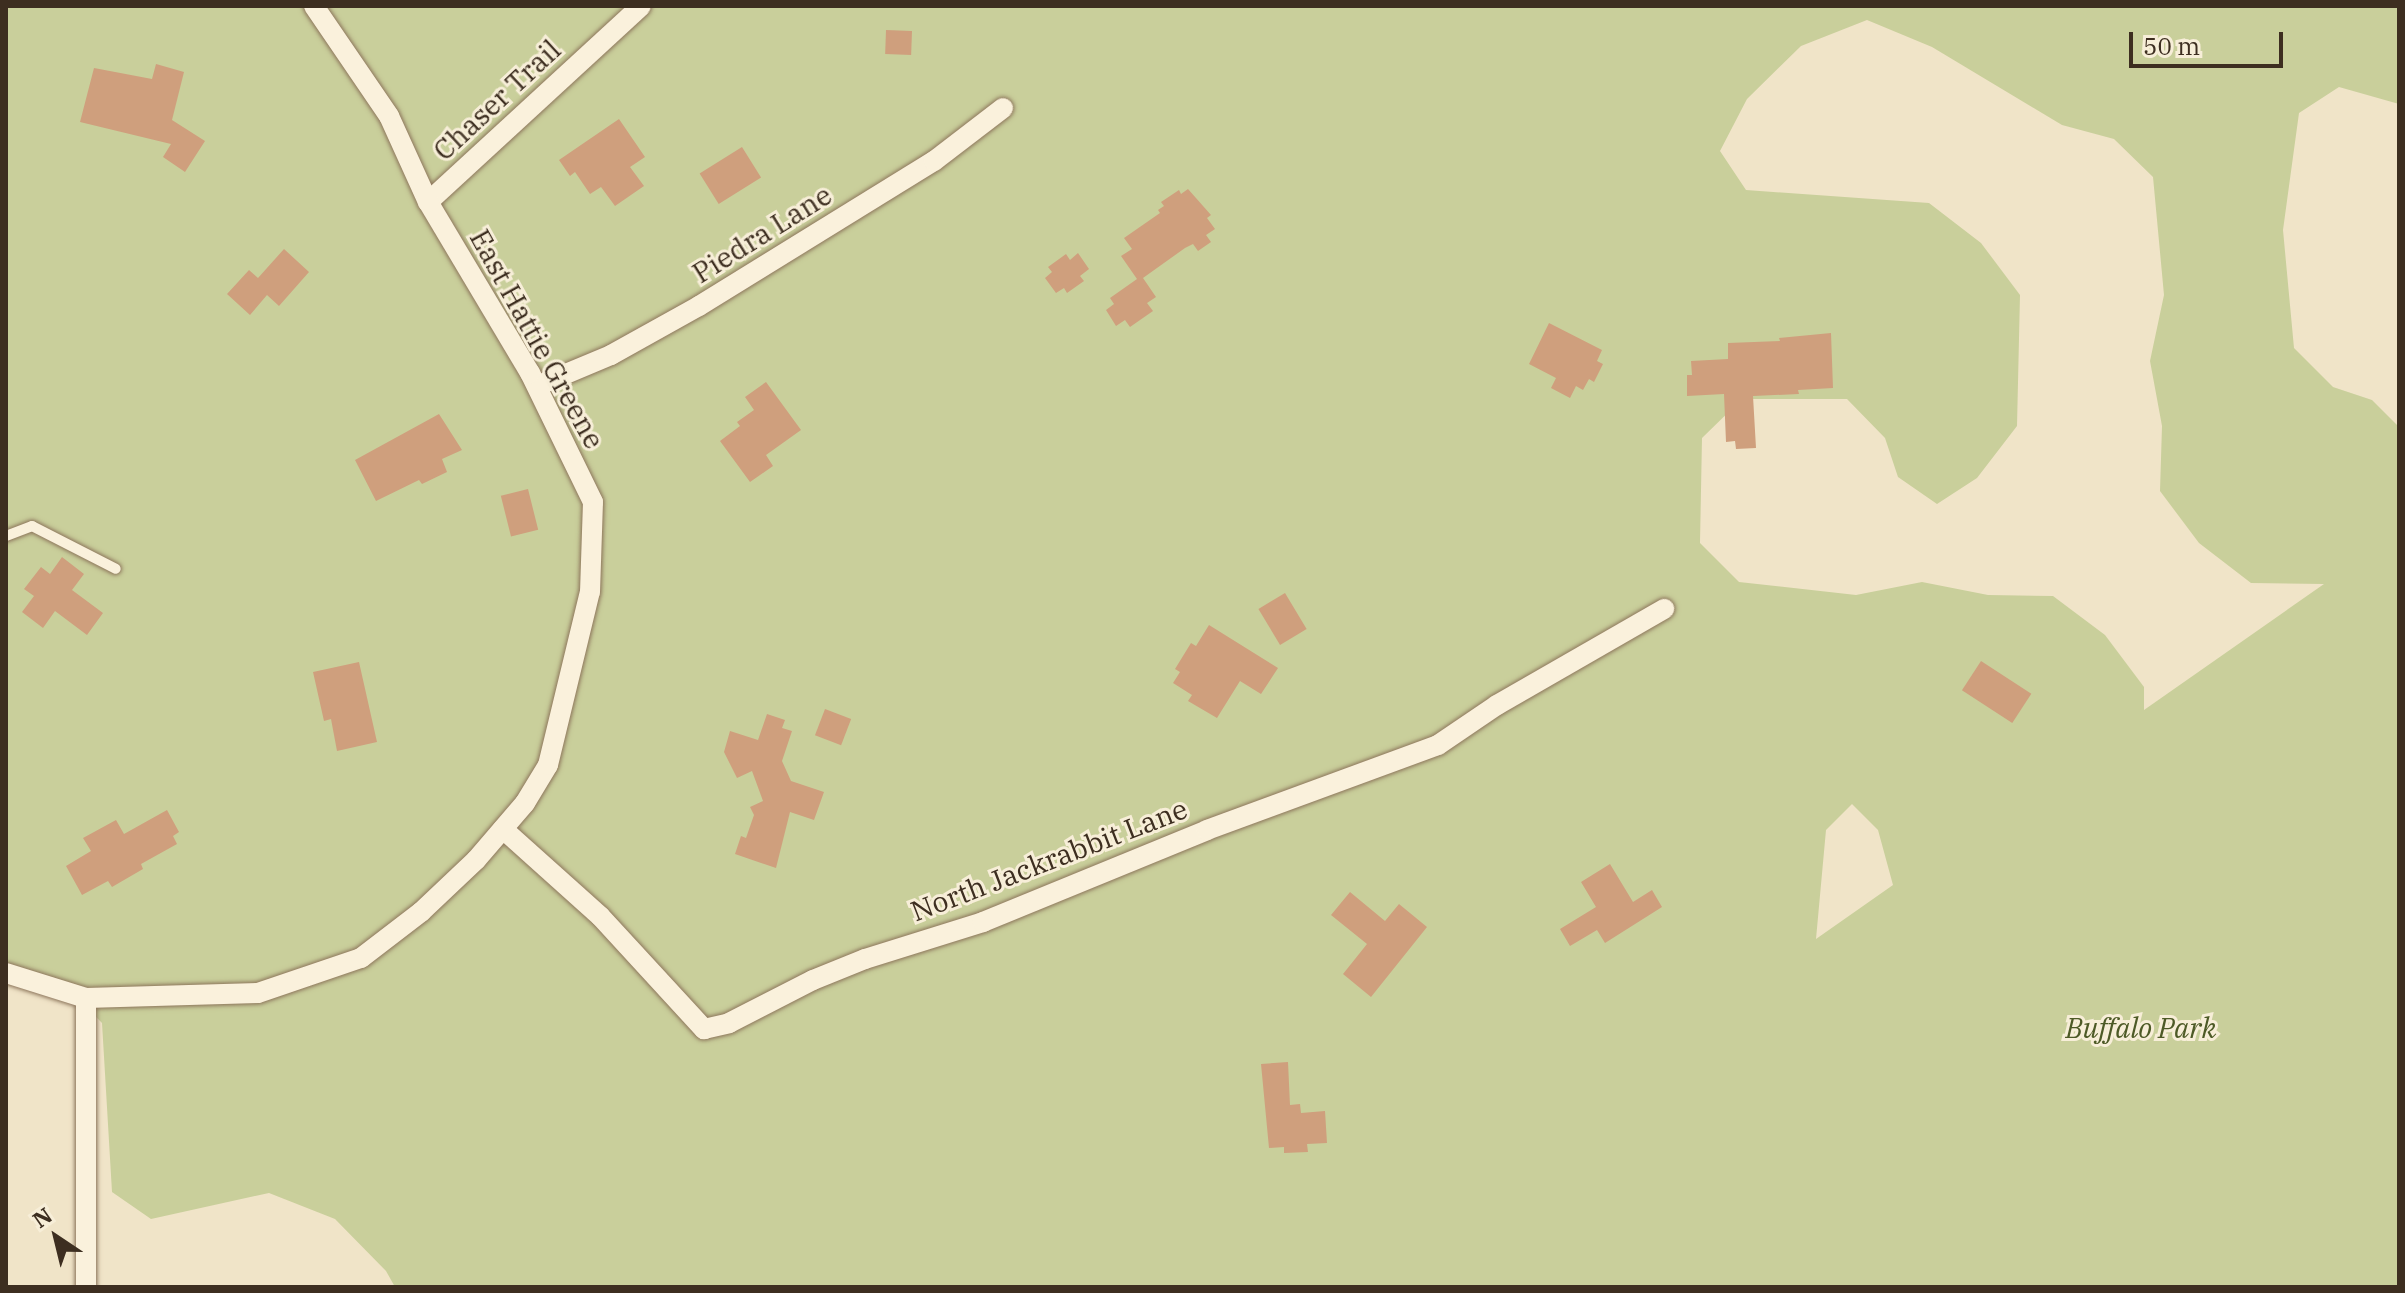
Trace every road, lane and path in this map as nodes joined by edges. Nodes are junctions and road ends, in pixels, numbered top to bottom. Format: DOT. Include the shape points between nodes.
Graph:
graph roads {
  1 [pos="314,6"];
  2 [pos="641,6"];
  3 [pos="1003,108"];
  4 [pos="428,202"];
  5 [pos="537,386"];
  6 [pos="6,536"];
  7 [pos="116,569"];
  8 [pos="1664,609"];
  9 [pos="503,829"];
  10 [pos="6,973"];
  11 [pos="86,998"];
  12 [pos="86,1287"];
  1 -- 4 [label="street, East Hattie Greene" via="389,116"];
  2 -- 4 [label="street, Chaser Trail"];
  3 -- 5 [label="street, Piedra Lane" via="934,161 699,306 611,355"];
  4 -- 5 [label="street, East Hattie Greene"];
  5 -- 9 [label="street, East Hattie Greene" via="593,502 590,592 548,765"];
  6 -- 7 [label="lane" via="32,526"];
  8 -- 9 [label="street, North Jackrabbit Lane" via="1438,745 1249,813 983,922 865,959 729,1023 704,1029 600,916"];
  9 -- 11 [label="street, East Hattie Greene" via="421,912 361,958 258,993"];
  10 -- 11 [label="street, East Hattie Greene"];
  11 -- 12 [label="street"];
}
